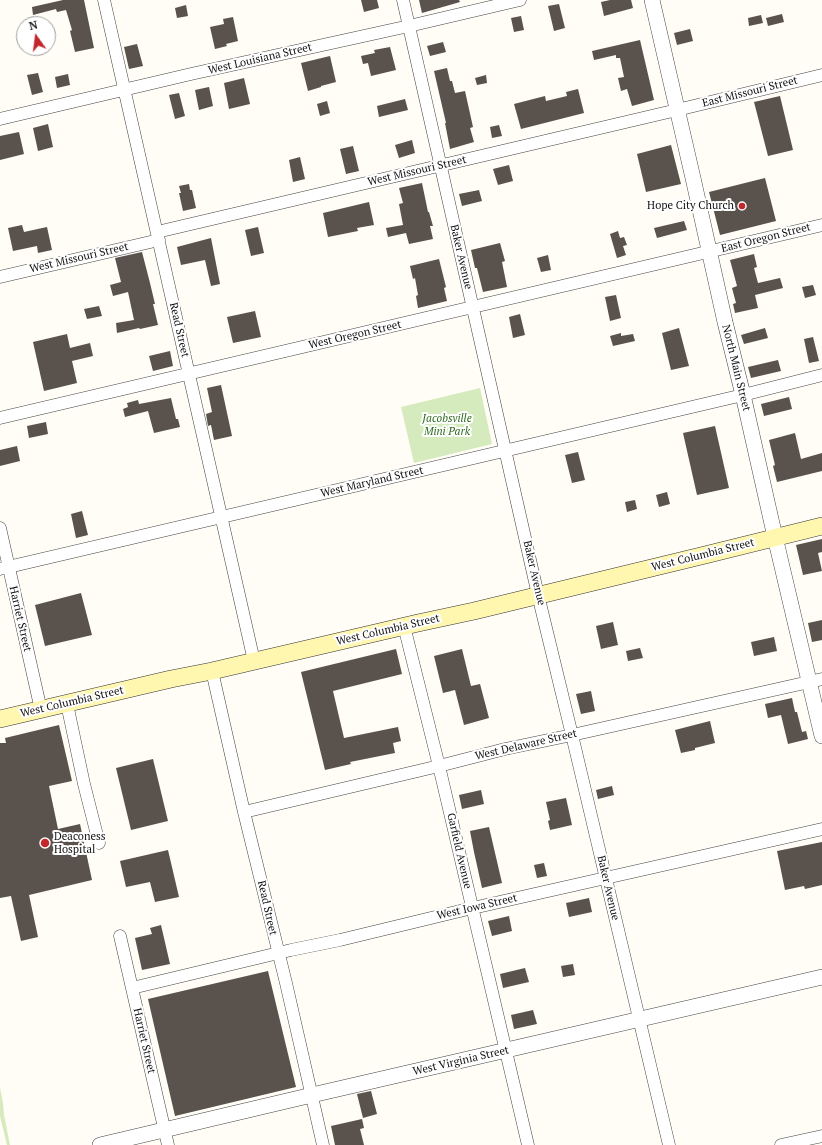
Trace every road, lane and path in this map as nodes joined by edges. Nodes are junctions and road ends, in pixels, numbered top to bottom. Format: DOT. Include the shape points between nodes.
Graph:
graph roads {
  1 [pos="104,0"];
  2 [pos="403,0"];
  3 [pos="520,0"];
  4 [pos="652,0"];
  5 [pos="409,26"];
  6 [pos="822,75"];
  7 [pos="124,90"];
  8 [pos="677,110"];
  9 [pos="0,119"];
  10 [pos="440,166"];
  11 [pos="822,225"];
  12 [pos="158,236"];
  13 [pos="709,252"];
  14 [pos="0,277"];
  15 [pos="473,307"];
  16 [pos="189,374"];
  17 [pos="822,375"];
  18 [pos="743,395"];
  19 [pos="0,418"];
  20 [pos="505,451"];
  21 [pos="222,517"];
  22 [pos="822,526"];
  23 [pos="0,528"];
  24 [pos="775,537"];
  25 [pos="4,568"];
  26 [pos="538,595"];
  27 [pos="404,626"];
  28 [pos="254,661"];
  29 [pos="212,671"];
  30 [pos="816,681"];
  31 [pos="67,704"];
  32 [pos="41,710"];
  33 [pos="0,719"];
  34 [pos="572,735"];
  35 [pos="822,736"];
  36 [pos="439,766"];
  37 [pos="244,812"];
  38 [pos="822,829"];
  39 [pos="99,843"];
  40 [pos="605,877"];
  41 [pos="472,908"];
  42 [pos="120,936"];
  43 [pos="278,953"];
  44 [pos="822,977"];
  45 [pos="132,988"];
  46 [pos="640,1018"];
  47 [pos="506,1050"];
  48 [pos="312,1095"];
  49 [pos="164,1130"];
  50 [pos="822,1136"];
  51 [pos="100,1145"];
  52 [pos="168,1145"];
  53 [pos="323,1145"];
  54 [pos="528,1145"];
  55 [pos="669,1145"];
  56 [pos="781,1145"];
  1 -- 7 [label="street, Read Street"];
  2 -- 5 [label="street, Baker Avenue"];
  3 -- 5 [label="street, West Louisiana Street"];
  4 -- 8 [label="street, North Main Street"];
  5 -- 7 [label="street, West Louisiana Street"];
  5 -- 10 [label="street, Baker Avenue"];
  6 -- 8 [label="street, East Missouri Street"];
  7 -- 9 [label="street, West Louisiana Street"];
  7 -- 12 [label="street, Read Street"];
  8 -- 10 [label="street, West Missouri Street"];
  8 -- 13 [label="street, North Main Street"];
  10 -- 12 [label="street, West Missouri Street"];
  10 -- 15 [label="street, Baker Avenue"];
  11 -- 13 [label="street, East Oregon Street"];
  12 -- 14 [label="street, West Missouri Street"];
  12 -- 16 [label="street, Read Street"];
  13 -- 15 [label="street, West Oregon Street"];
  13 -- 18 [label="street, North Main Street"];
  15 -- 16 [label="street, West Oregon Street"];
  15 -- 20 [label="street, Baker Avenue"];
  16 -- 19 [label="street, West Oregon Street"];
  16 -- 21 [label="street, Read Street"];
  17 -- 18 [label="street, West Maryland Street"];
  18 -- 20 [label="street, West Maryland Street"];
  18 -- 24 [label="street, North Main Street"];
  20 -- 21 [label="street, West Maryland Street"];
  20 -- 26 [label="street, Baker Avenue"];
  21 -- 25 [label="street, West Maryland Street"];
  21 -- 28 [label="street, Read Street"];
  22 -- 24 [label="main road, West Columbia Street"];
  23 -- 25 [label="street, Harriet Street"];
  24 -- 26 [label="main road, West Columbia Street"];
  24 -- 30 [label="street, North Main Street"];
  25 -- 32 [label="street, Harriet Street"];
  26 -- 27 [label="main road, West Columbia Street"];
  26 -- 34 [label="street, Baker Avenue"];
  27 -- 28 [label="main road, West Columbia Street"];
  27 -- 36 [label="street, Garfield Avenue"];
  28 -- 29 [label="main road, West Columbia Street"];
  29 -- 31 [label="main road, West Columbia Street"];
  29 -- 37 [label="street, Read Street"];
  30 -- 34 [label="street, West Delaware Street"];
  30 -- 35 [label="street, North Main Street"];
  31 -- 32 [label="main road, West Columbia Street"];
  31 -- 39 [label="street"];
  32 -- 33 [label="main road, West Columbia Street"];
  34 -- 36 [label="street, West Delaware Street"];
  34 -- 40 [label="street, Baker Avenue"];
  36 -- 37 [label="street, West Delaware Street"];
  36 -- 41 [label="street, Garfield Avenue"];
  37 -- 43 [label="street, Read Street"];
  38 -- 40 [label="street, West Iowa Street"];
  40 -- 41 [label="street, West Iowa Street"];
  40 -- 46 [label="street, Baker Avenue"];
  41 -- 43 [label="street, West Iowa Street"];
  41 -- 47 [label="street, Garfield Avenue"];
  42 -- 45 [label="street, Harriet Street"];
  43 -- 45 [label="street, West Iowa Street"];
  43 -- 48 [label="street, Read Street"];
  44 -- 46 [label="street, West Virginia Street"];
  45 -- 49 [label="street, Harriet Street"];
  46 -- 47 [label="street, West Virginia Street"];
  46 -- 55 [label="street, Baker Avenue"];
  47 -- 48 [label="street, West Virginia Street"];
  47 -- 54 [label="street, Garfield Avenue"];
  48 -- 49 [label="street, West Virginia Street"];
  48 -- 53 [label="street, Read Street"];
  49 -- 51 [label="street, West Virginia Street"];
  49 -- 52 [label="street, Harriet Street"];
  50 -- 56 [label="street"];
}
